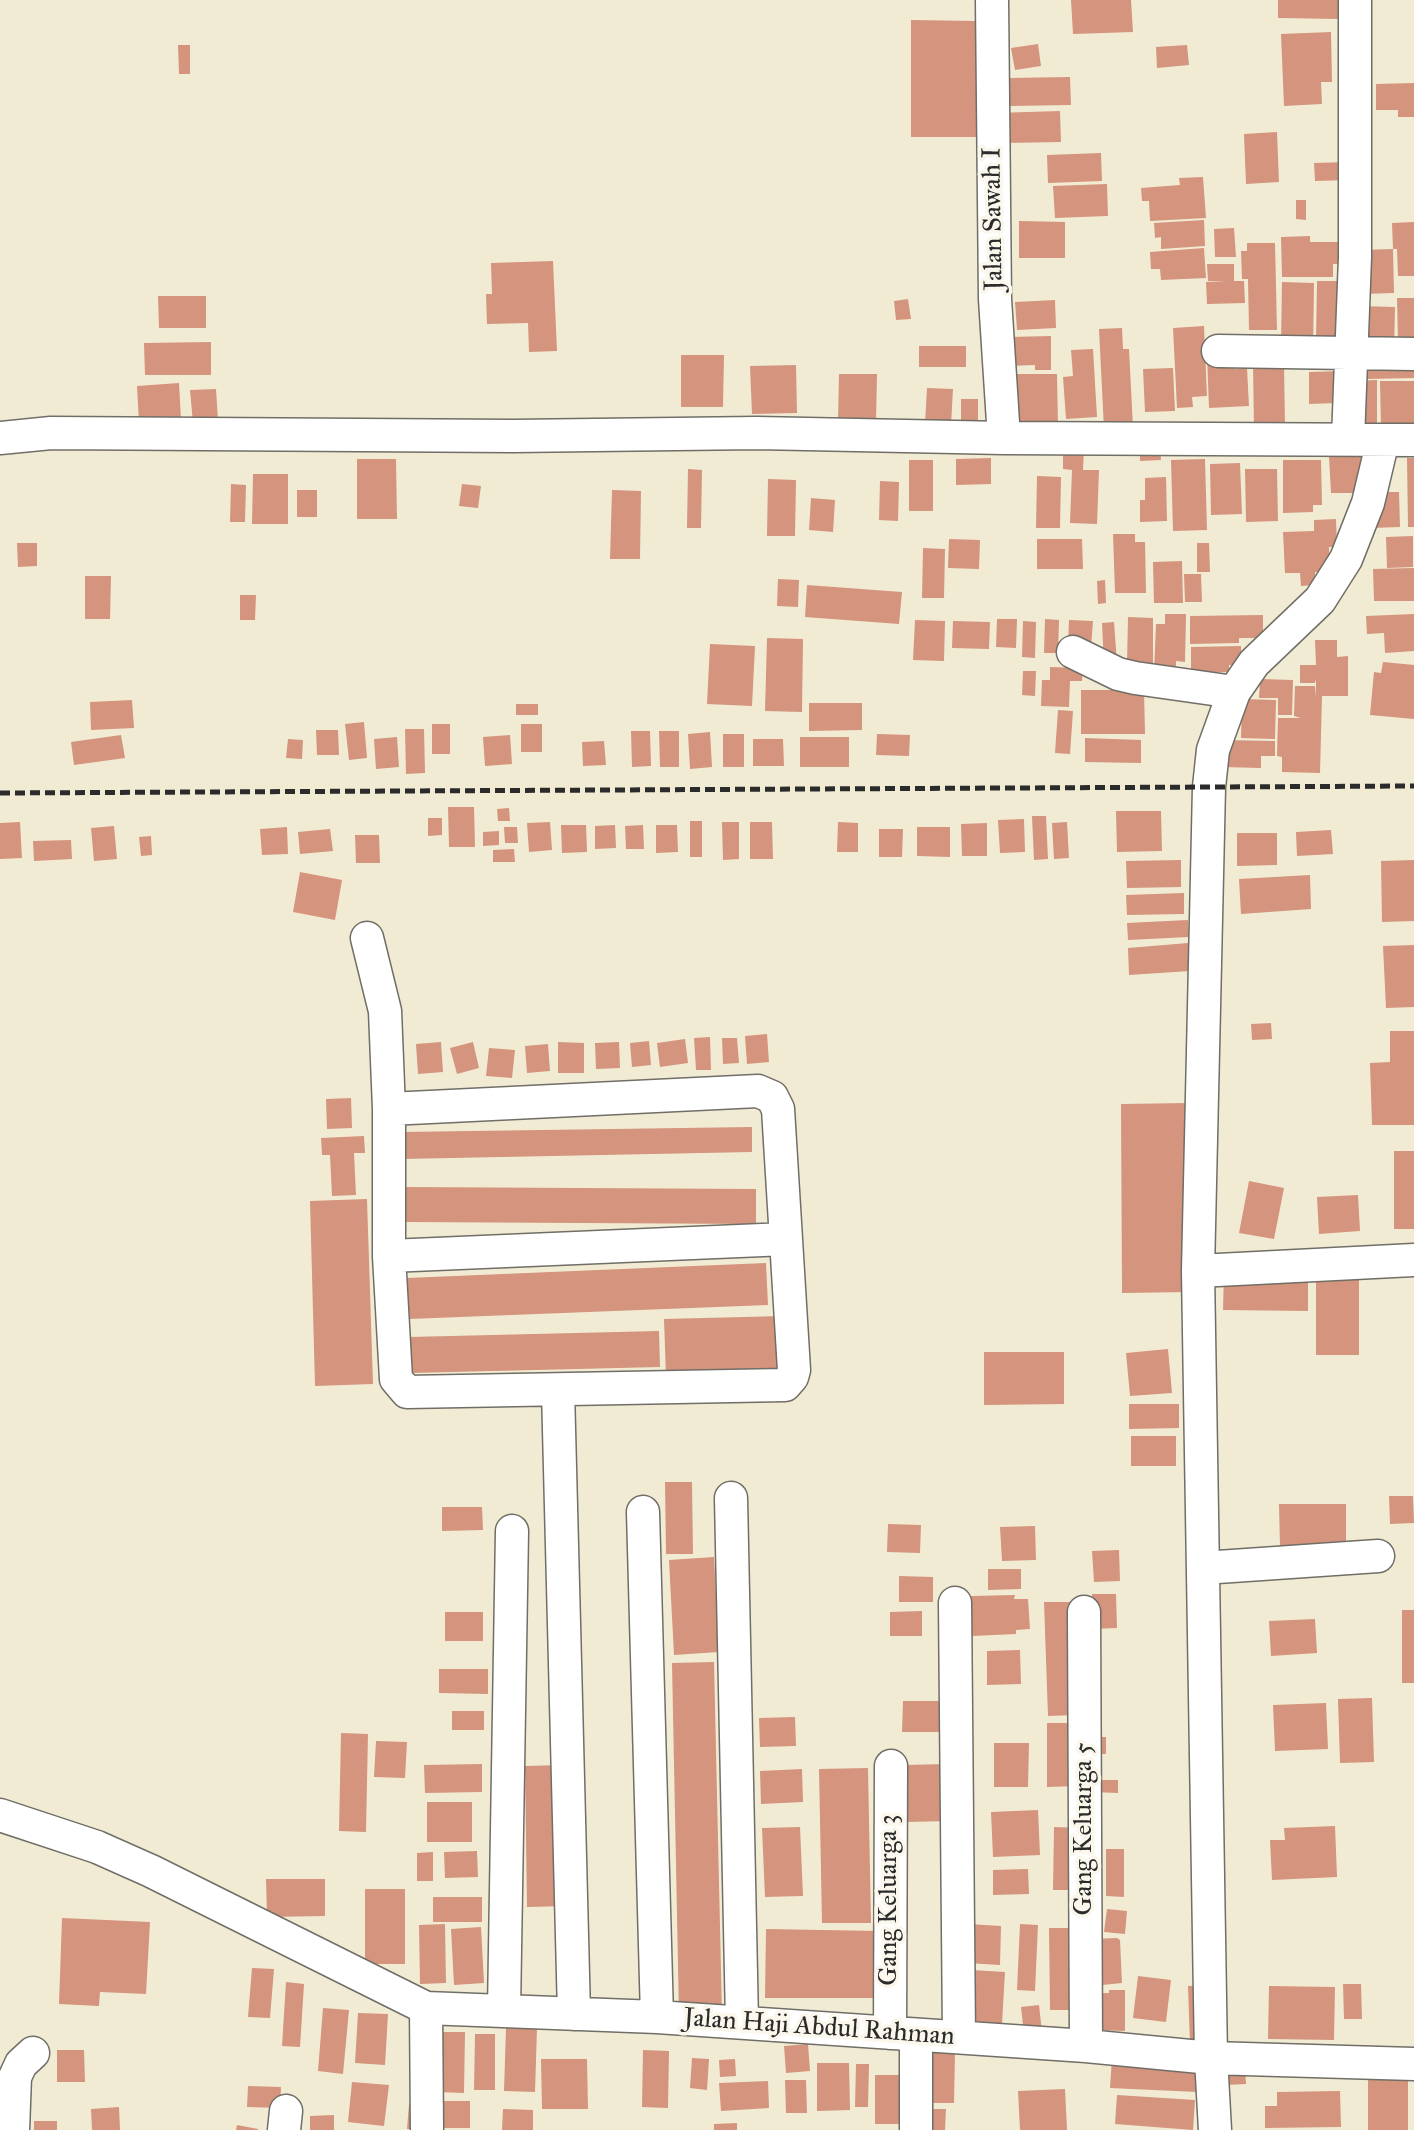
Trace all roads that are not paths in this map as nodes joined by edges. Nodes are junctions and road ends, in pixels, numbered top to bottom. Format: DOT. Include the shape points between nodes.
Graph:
graph roads {
  1 [pos="992,0"];
  2 [pos="1355,0"];
  3 [pos="1218,351"];
  4 [pos="1352,354"];
  5 [pos="1414,354"];
  6 [pos="0,438"];
  7 [pos="1004,439"];
  8 [pos="1348,439"];
  9 [pos="1383,440"];
  10 [pos="1414,440"];
  11 [pos="1073,652"];
  12 [pos="1234,692"];
  13 [pos="367,938"];
  14 [pos="388,1109"];
  15 [pos="786,1239"];
  16 [pos="389,1256"];
  17 [pos="1414,1260"];
  18 [pos="1198,1271"];
  19 [pos="569,1390"];
  20 [pos="731,1499"];
  21 [pos="643,1512"];
  22 [pos="512,1531"];
  23 [pos="1378,1556"];
  24 [pos="1203,1568"];
  25 [pos="955,1603"];
  26 [pos="1084,1612"];
  27 [pos="891,1766"];
  28 [pos="0,1815"];
  29 [pos="426,2008"];
  30 [pos="504,2010"];
  31 [pos="583,2014"];
  32 [pos="657,2017"];
  33 [pos="742,2022"];
  34 [pos="903,2034"];
  35 [pos="959,2037"];
  36 [pos="1086,2046"];
  37 [pos="33,2053"];
  38 [pos="1211,2058"];
  39 [pos="1414,2064"];
  40 [pos="13,2130"];
  41 [pos="427,2130"];
  42 [pos="916,2130"];
  43 [pos="1215,2130"];
  1 -- 7 [label="street, Jalan Sawah I" via="995,299"];
  2 -- 4 [label="street"];
  3 -- 4 [label="street"];
  4 -- 5 [label="street"];
  4 -- 8 [label="street"];
  6 -- 7 [label="street" via="51,433 757,433"];
  7 -- 8 [label="street"];
  8 -- 9 [label="street"];
  9 -- 10 [label="street"];
  9 -- 12 [label="street" via="1359,530 1334,581 1254,663"];
  11 -- 12 [label="street" via="1126,676"];
  12 -- 18 [label="street" via="1213,751 1209,787"];
  13 -- 14 [label="street" via="384,1011"];
  14 -- 15 [label="street" via="758,1091 772,1097 778,1109"];
  14 -- 16 [label="street"];
  15 -- 16 [label="street"];
  15 -- 19 [label="street" via="794,1370 785,1385"];
  16 -- 19 [label="street" via="396,1379 407,1392"];
  17 -- 18 [label="street"];
  18 -- 24 [label="street"];
  19 -- 31 [label="street"];
  20 -- 33 [label="street"];
  21 -- 32 [label="street"];
  22 -- 30 [label="street"];
  23 -- 24 [label="street"];
  24 -- 38 [label="street"];
  25 -- 35 [label="street"];
  26 -- 36 [label="street, Gang Keluarga 5"];
  27 -- 34 [label="street, Gang Keluarga 3"];
  28 -- 29 [label="street" via="97,1847 151,1871"];
  29 -- 30 [label="street, Jalan Haji Abdul Rahman"];
  29 -- 41 [label="street"];
  30 -- 31 [label="street, Jalan Haji Abdul Rahman"];
  31 -- 32 [label="street, Jalan Haji Abdul Rahman"];
  32 -- 33 [label="street, Jalan Haji Abdul Rahman"];
  33 -- 34 [label="street, Jalan Haji Abdul Rahman"];
  34 -- 35 [label="street, Jalan Haji Abdul Rahman"];
  34 -- 42 [label="street, Gang Keluarga 3"];
  35 -- 36 [label="street, Jalan Haji Abdul Rahman"];
  36 -- 38 [label="street, Jalan Haji Abdul Rahman"];
  37 -- 40 [label="street" via="15,2077"];
  38 -- 39 [label="street, Jalan Haji Abdul Rahman"];
  38 -- 43 [label="street"];
}
